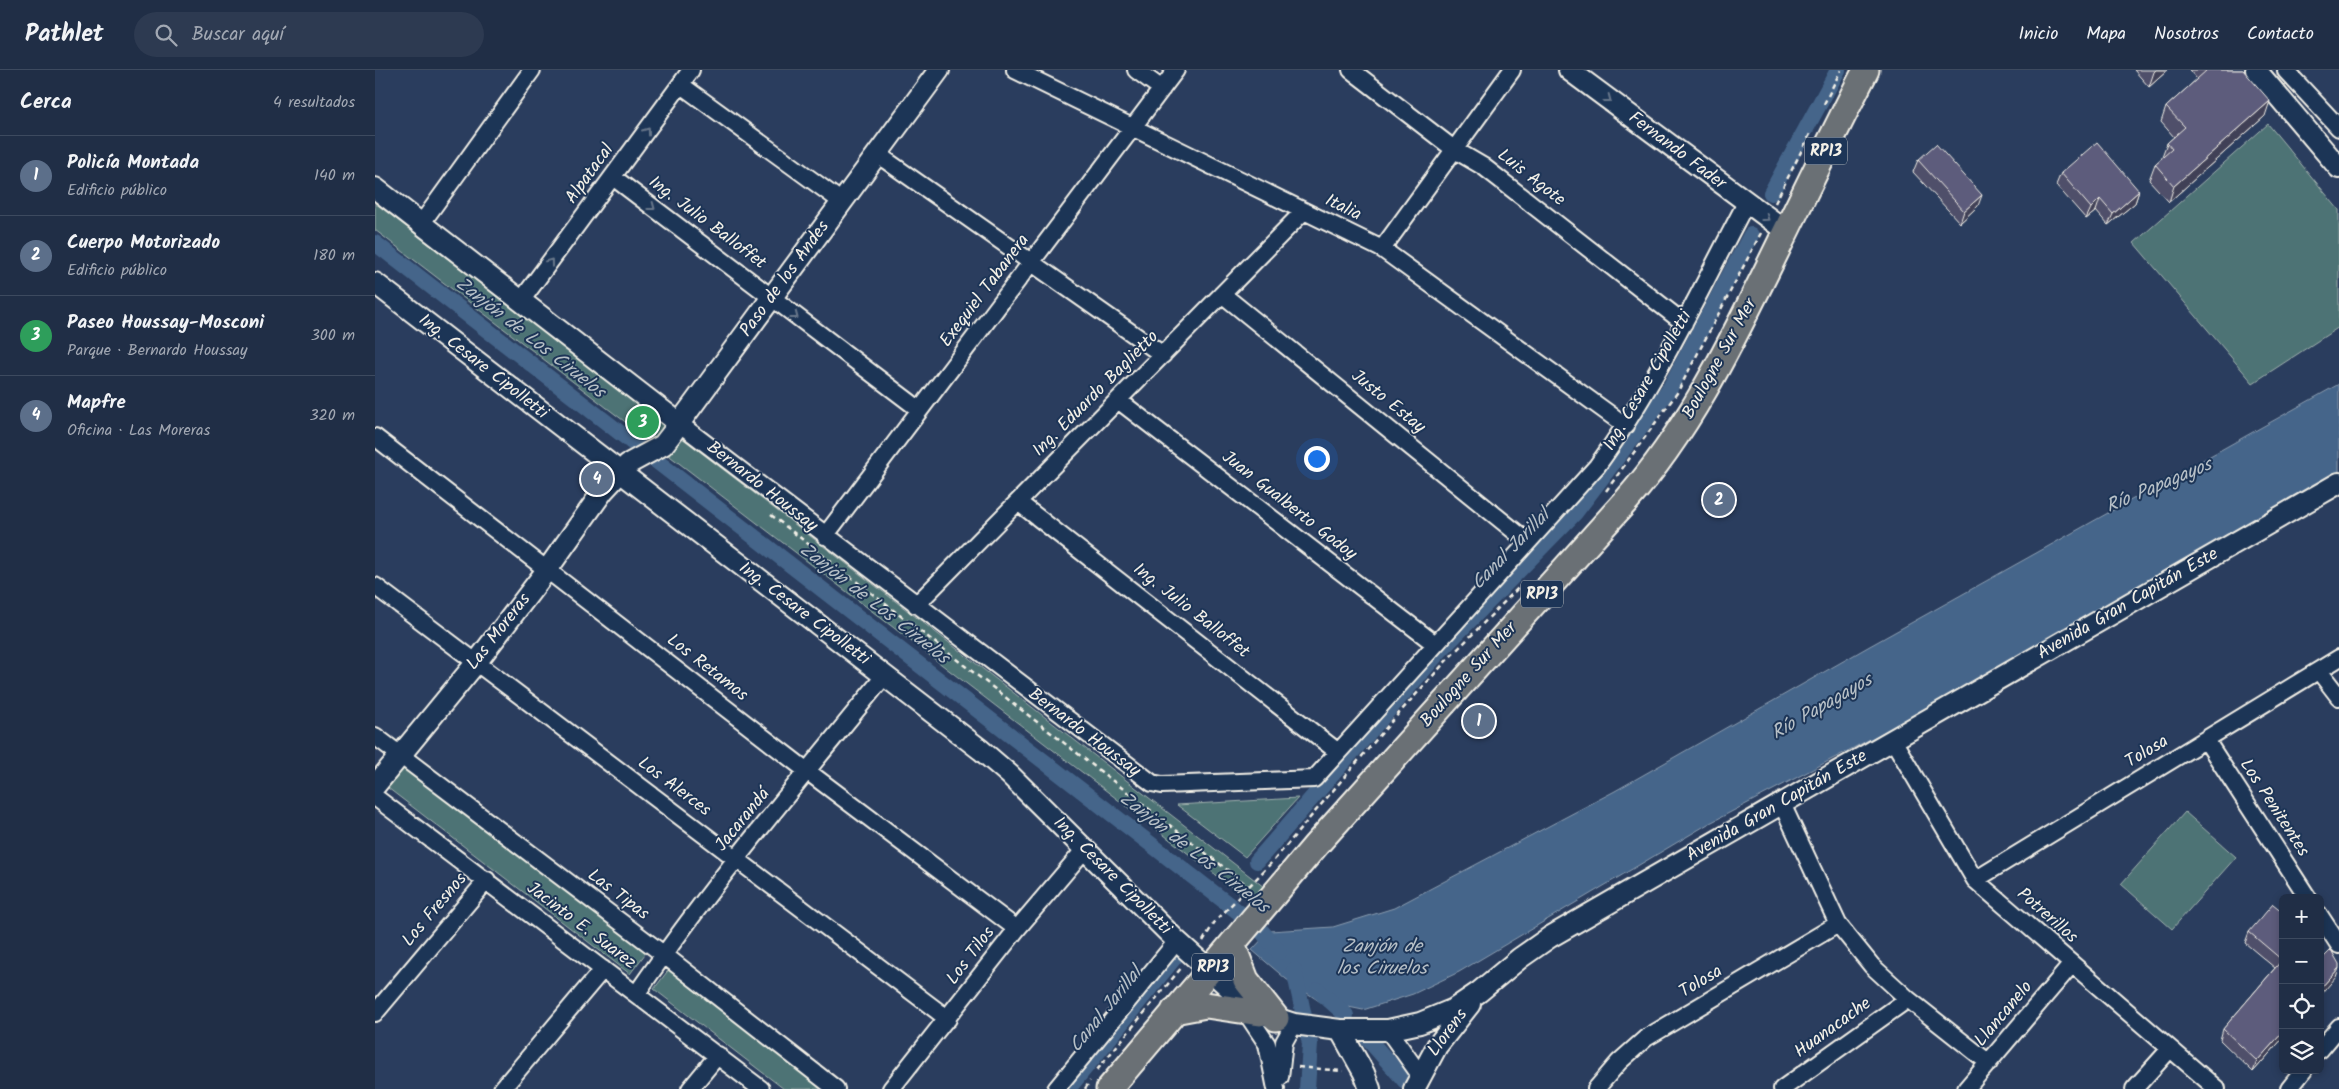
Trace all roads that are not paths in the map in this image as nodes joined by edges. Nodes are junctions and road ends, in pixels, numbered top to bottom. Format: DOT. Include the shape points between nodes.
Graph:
graph roads {
  1 [pos="531,70"];
  2 [pos="691,70"];
  3 [pos="939,70"];
  4 [pos="1015,70"];
  5 [pos="1137,70"];
  6 [pos="1176,70"];
  7 [pos="1351,70"];
  8 [pos="1512,70"];
  9 [pos="1569,70"];
  10 [pos="1866,70"];
  11 [pos="2256,70"];
  12 [pos="2287,70"];
  13 [pos="681,85"];
  14 [pos="2269,86"];
  15 [pos="1162,89"];
  16 [pos="2339,128"];
  17 [pos="1133,129"];
  18 [pos="1455,150"];
  19 [pos="877,154"];
  20 [pos="2339,168"];
  21 [pos="613,177"];
  22 [pos="375,188"];
  23 [pos="842,202"];
  24 [pos="1746,203"];
  25 [pos="1304,211"];
  26 [pos="421,224"];
  27 [pos="1785,231"];
  28 [pos="1382,249"];
  29 [pos="1032,263"];
  30 [pos="375,284"];
  31 [pos="1222,294"];
  32 [pos="771,298"];
  33 [pos="521,301"];
  34 [pos="1684,323"];
  35 [pos="1163,355"];
  36 [pos="1118,400"];
  37 [pos="919,410"];
  38 [pos="680,424"];
  39 [pos="1626,426"];
  40 [pos="375,437"];
  41 [pos="624,469"];
  42 [pos="2338,484"];
  43 [pos="1018,502"];
  44 [pos="825,536"];
  45 [pos="1528,542"];
  46 [pos="547,570"];
  47 [pos="375,586"];
  48 [pos="916,605"];
  49 [pos="1435,644"];
  50 [pos="2339,658"];
  51 [pos="476,662"];
  52 [pos="2319,671"];
  53 [pos="885,675"];
  54 [pos="2339,697"];
  55 [pos="375,736"];
  56 [pos="1893,740"];
  57 [pos="2206,740"];
  58 [pos="1339,752"];
  59 [pos="399,755"];
  60 [pos="807,771"];
  61 [pos="1152,783"];
  62 [pos="375,786"];
  63 [pos="375,796"];
  64 [pos="1782,804"];
  65 [pos="1085,848"];
  66 [pos="737,859"];
  67 [pos="487,880"];
  68 [pos="1975,880"];
  69 [pos="2305,894"];
  70 [pos="2324,922"];
  71 [pos="1838,924"];
  72 [pos="1017,929"];
  73 [pos="1177,941"];
  74 [pos="1232,944"];
  75 [pos="2339,945"];
  76 [pos="663,954"];
  77 [pos="1201,963"];
  78 [pos="2072,964"];
  79 [pos="603,969"];
  80 [pos="1479,992"];
  81 [pos="637,993"];
  82 [pos="1908,999"];
  83 [pos="1175,1011"];
  84 [pos="375,1013"];
  85 [pos="1275,1018"];
  86 [pos="948,1019"];
  87 [pos="2339,1027"];
  88 [pos="1333,1028"];
  89 [pos="1388,1030"];
  90 [pos="2324,1045"];
  91 [pos="2170,1049"];
  92 [pos="718,1055"];
  93 [pos="1989,1063"];
  94 [pos="2301,1074"];
  95 [pos="1367,1081"];
  96 [pos="1417,1082"];
  97 [pos="502,1089"];
  98 [pos="690,1089"];
  99 [pos="761,1089"];
  100 [pos="836,1089"];
  101 [pos="891,1089"];
  102 [pos="1056,1089"];
  103 [pos="1109,1089"];
  104 [pos="1278,1089"];
  105 [pos="1596,1089"];
  106 [pos="1782,1089"];
  107 [pos="1966,1089"];
  108 [pos="2134,1089"];
  109 [pos="2217,1089"];
  110 [pos="2289,1089"];
  1 -- 26 [label="street"];
  2 -- 13 [label="street, Alpatacal"];
  3 -- 19 [label="street, Paso de los Andes"];
  4 -- 17 [label="street, Italia"];
  5 -- 15 [label="street"];
  6 -- 15 [label="street, Exequiel Tabanera"];
  7 -- 18 [label="street, Luis Agote"];
  8 -- 18 [label="street"];
  9 -- 24 [label="street, Fernando Fader, one-way"];
  10 -- 27 [label="main road, Boulogne Sur Mer / RP13"];
  11 -- 14 [label="street"];
  12 -- 14 [label="street"];
  12 -- 16 [label="street"];
  21 -- 13 [label="street, Alpatacal, one-way"];
  13 -- 23 [label="street"];
  14 -- 20 [label="street"];
  15 -- 17 [label="street, Exequiel Tabanera"];
  17 -- 25 [label="street, Italia"];
  17 -- 29 [label="street, Exequiel Tabanera"];
  18 -- 28 [label="street"];
  18 -- 34 [label="street, Luis Agote" via="1484,166"];
  19 -- 23 [label="street, Paso de los Andes"];
  19 -- 29 [label="street"];
  21 -- 32 [label="street, Ing. Julio Balloffet, one-way"];
  33 -- 21 [label="street, Alpatacal, one-way"];
  22 -- 26 [label="street, Bernardo Houssay"];
  23 -- 32 [label="street, Paso de los Andes"];
  24 -- 27 [label="street, Fernando Fader, one-way"];
  24 -- 34 [label="street, Ing. Cesare Cipolletti"];
  25 -- 28 [label="street, Italia"];
  25 -- 31 [label="street, Ing. Eduardo Baglietto"];
  26 -- 33 [label="street, Bernardo Houssay"];
  27 -- 74 [label="main road, Boulogne Sur Mer / RP13" via="1713,376 1658,462 1358,797"];
  28 -- 39 [label="street, Italia"];
  29 -- 35 [label="street"];
  29 -- 37 [label="street, Exequiel Tabanera"];
  30 -- 41 [label="street, Ing. Cesare Cipolletti"];
  31 -- 35 [label="street, Ing. Eduardo Baglietto"];
  31 -- 45 [label="street, Justo Estay"];
  32 -- 37 [label="street, Ing. Julio Balloffet, one-way"];
  32 -- 38 [label="street, Paso de los Andes"];
  33 -- 38 [label="street, Bernardo Houssay"];
  34 -- 39 [label="street, Ing. Cesare Cipolletti"];
  35 -- 36 [label="street, Ing. Eduardo Baglietto"];
  36 -- 43 [label="street, Ing. Eduardo Baglietto"];
  36 -- 49 [label="street, Juan Gualberto Godoy"];
  37 -- 44 [label="street, Exequiel Tabanera"];
  38 -- 41 [label="street, Paso de los Andes" via="663,445"];
  38 -- 44 [label="street, Bernardo Houssay"];
  39 -- 45 [label="street, Ing. Cesare Cipolletti" via="1597,466"];
  40 -- 46 [label="street, Los Retamos"];
  41 -- 46 [label="street, Las Moreras" via="603,491"];
  41 -- 53 [label="street, Ing. Cesare Cipolletti"];
  42 -- 56 [label="street, Avenida Gran Capitán Este"];
  43 -- 48 [label="street, Ing. Eduardo Baglietto"];
  43 -- 58 [label="street, Ing. Julio Balloffet"];
  44 -- 48 [label="street, Bernardo Houssay"];
  45 -- 49 [label="street, Ing. Cesare Cipolletti"];
  46 -- 51 [label="street, Las Moreras"];
  46 -- 60 [label="street, Los Retamos"];
  47 -- 51 [label="street, Los Alerces"];
  48 -- 61 [label="street, Bernardo Houssay"];
  49 -- 58 [label="street, Ing. Cesare Cipolletti"];
  50 -- 52 [label="street, Tolosa"];
  51 -- 59 [label="street, Las Moreras"];
  51 -- 66 [label="street, Los Alerces"];
  52 -- 54 [label="street"];
  52 -- 57 [label="street, Tolosa"];
  53 -- 60 [label="street, Jacarandá"];
  53 -- 65 [label="street, Ing. Cesare Cipolletti" via="1011,775"];
  55 -- 59 [label="street, Las Tipas"];
  56 -- 64 [label="street, Avenida Gran Capitán Este"];
  56 -- 68 [label="street, Potrerillos"];
  57 -- 68 [label="street, Tolosa"];
  57 -- 69 [label="street, Los Penitentes"];
  58 -- 61 [label="street, Ing. Cesare Cipolletti" via="1314,779"];
  59 -- 62 [label="street, Las Moreras"];
  59 -- 76 [label="street, Las Tipas"];
  60 -- 66 [label="street, Jacarandá"];
  60 -- 72 [label="street, Los Retamos"];
  63 -- 67 [label="street, Jacinto E. Suarez"];
  64 -- 71 [label="street"];
  64 -- 80 [label="street, Avenida Gran Capitán Este" via="1550,937"];
  65 -- 72 [label="street, Los Tilos"];
  65 -- 73 [label="street, Ing. Cesare Cipolletti"];
  66 -- 76 [label="street, Jacarandá"];
  66 -- 86 [label="street, Los Alerces"];
  67 -- 79 [label="street, Jacinto E. Suarez"];
  67 -- 84 [label="street, Los Fresnos"];
  68 -- 78 [label="street, Potrerillos"];
  70 -- 75 [label="street"];
  71 -- 82 [label="street" via="1872,966"];
  71 -- 105 [label="street, Tolosa" via="1646,1038"];
  72 -- 86 [label="street, Los Tilos"];
  73 -- 77 [label="street, Ing. Cesare Cipolletti"];
  73 -- 102 [label="street"];
  74 -- 77 [label="main road, Boulogne Sur Mer / RP13"];
  74 -- 85 [label="main road" via="1246,980"];
  76 -- 81 [label="street, Jacarandá"];
  76 -- 100 [label="street, Las Tipas"];
  77 -- 83 [label="main road, Boulogne Sur Mer / RP13"];
  77 -- 85 [label="street"];
  78 -- 91 [label="street, Potrerillos"];
  78 -- 93 [label="street, Llancanelo"];
  79 -- 81 [label="street, Jacinto E. Suarez"];
  79 -- 97 [label="street"];
  80 -- 89 [label="street, Avenida Gran Capitán Este" via="1438,1017"];
  80 -- 96 [label="street, Llorens" via="1437,1046"];
  81 -- 92 [label="street, Jacinto E. Suarez"];
  82 -- 93 [label="street"];
  82 -- 106 [label="street, Huanacache"];
  83 -- 85 [label="main road" via="1206,1005"];
  83 -- 103 [label="main road, Boulogne Sur Mer / RP13"];
  85 -- 88 [label="street, Avenida Gran Capitán Este"];
  85 -- 104 [label="street" via="1267,1044"];
  85 -- 104 [label="street" via="1287,1035"];
  86 -- 101 [label="street, Los Tilos"];
  87 -- 90 [label="street"];
  88 -- 89 [label="street, Avenida Gran Capitán Este"];
  88 -- 95 [label="street"];
  89 -- 96 [label="street, Llorens"];
  91 -- 108 [label="street"];
  91 -- 109 [label="street, Potrerillos"];
  92 -- 98 [label="street"];
  92 -- 99 [label="street, Jacinto E. Suarez"];
  93 -- 107 [label="street, Llancanelo"];
  94 -- 110 [label="street"];
}
